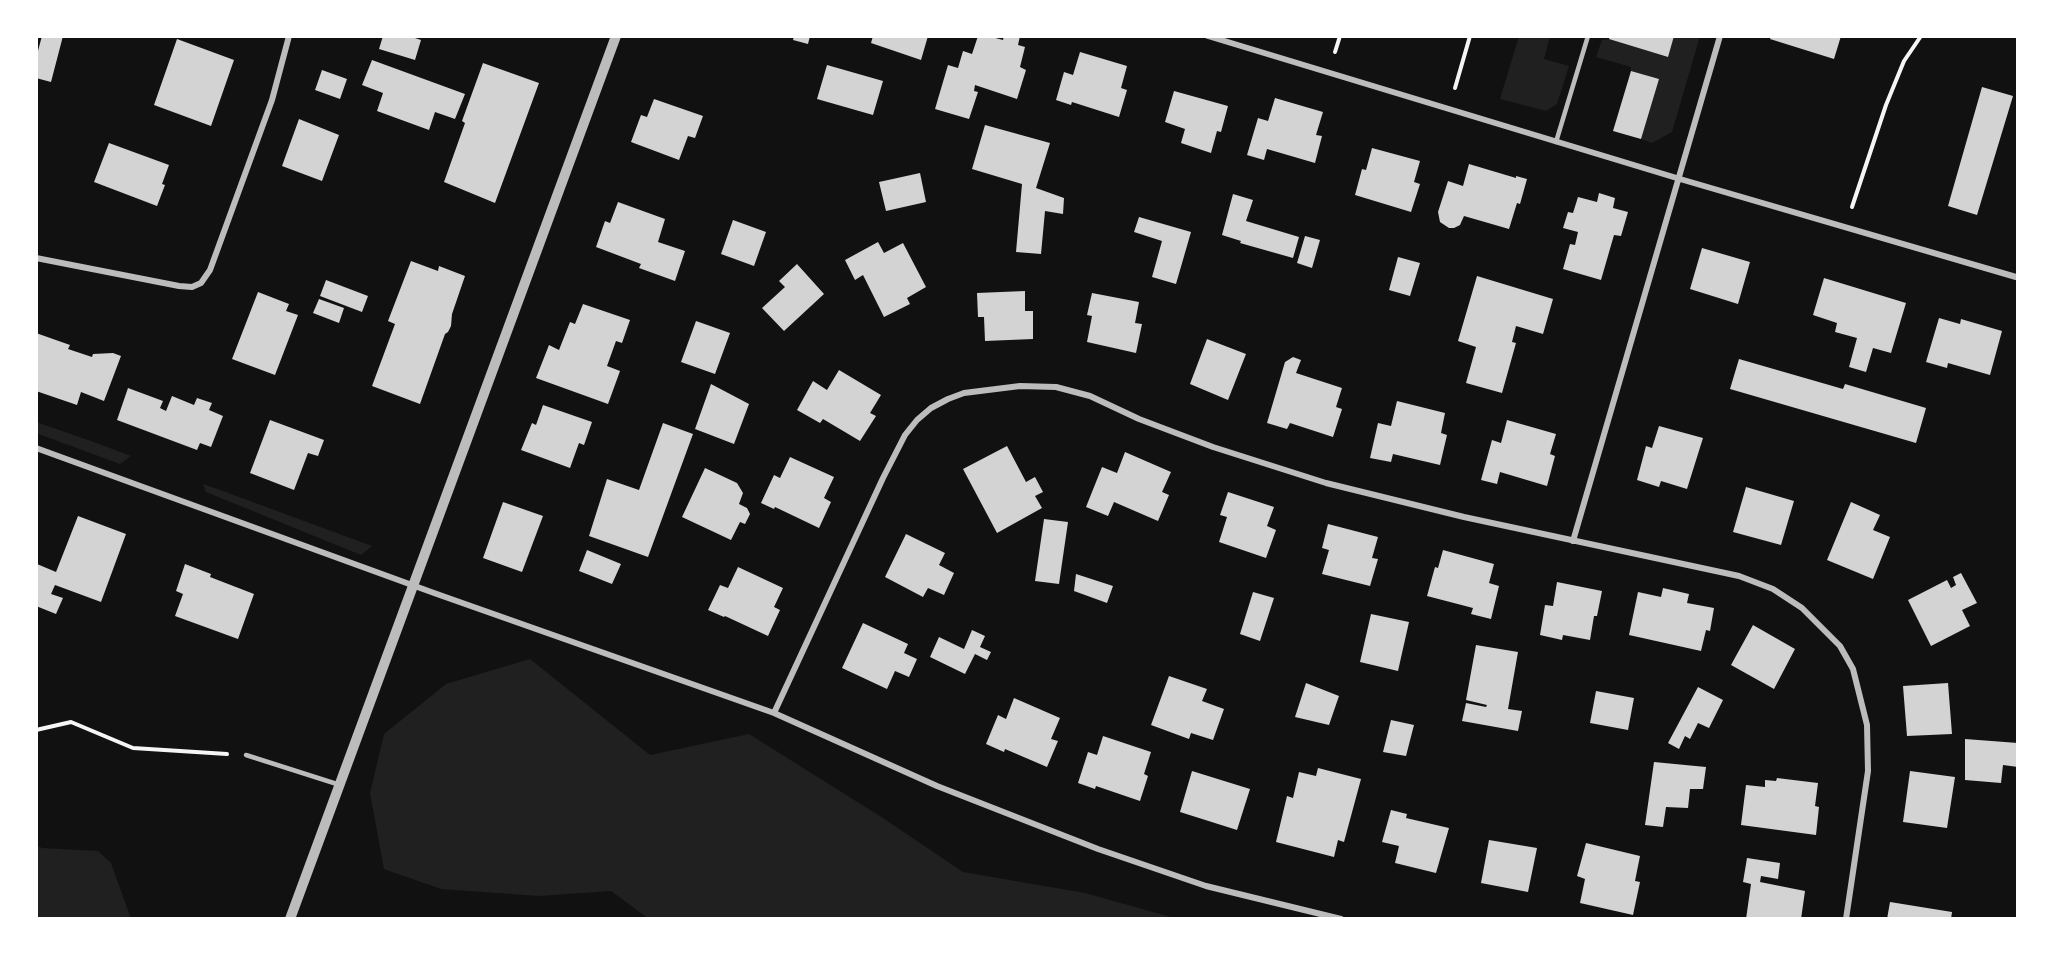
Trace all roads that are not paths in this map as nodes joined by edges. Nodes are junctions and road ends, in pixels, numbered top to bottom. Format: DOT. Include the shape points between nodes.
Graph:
graph roads {
  1 [pos="289,36"];
  2 [pos="616,36"];
  3 [pos="1208,36"];
  4 [pos="1588,36"];
  5 [pos="1720,36"];
  6 [pos="1556,142"];
  7 [pos="1680,179"];
  8 [pos="36,258"];
  9 [pos="2016,277"];
  10 [pos="36,448"];
  11 [pos="1573,541"];
  12 [pos="414,586"];
  13 [pos="774,713"];
  14 [pos="246,755"];
  15 [pos="340,785"];
  16 [pos="290,919"];
  17 [pos="1341,919"];
  18 [pos="1846,919"];
  1 -- 8 [label="street" via="272,100 210,270 201,283 178,286"];
  2 -- 12 [label="street"];
  3 -- 6 [label="street"];
  4 -- 6 [label="lane"];
  5 -- 7 [label="street"];
  6 -- 7 [label="street"];
  7 -- 9 [label="street"];
  7 -- 11 [label="street"];
  10 -- 12 [label="street"];
  11 -- 13 [label="street" via="1326,483 1213,447 1074,391 1020,386 964,393 931,408 905,435"];
  11 -- 18 [label="street" via="1739,576 1773,589 1802,609 1840,646 1853,669 1867,725 1868,771"];
  12 -- 13 [label="street"];
  12 -- 15 [label="street"];
  13 -- 17 [label="street" via="937,786 1098,849 1206,886"];
  14 -- 15 [label="lane"];
  15 -- 16 [label="street"];
}
